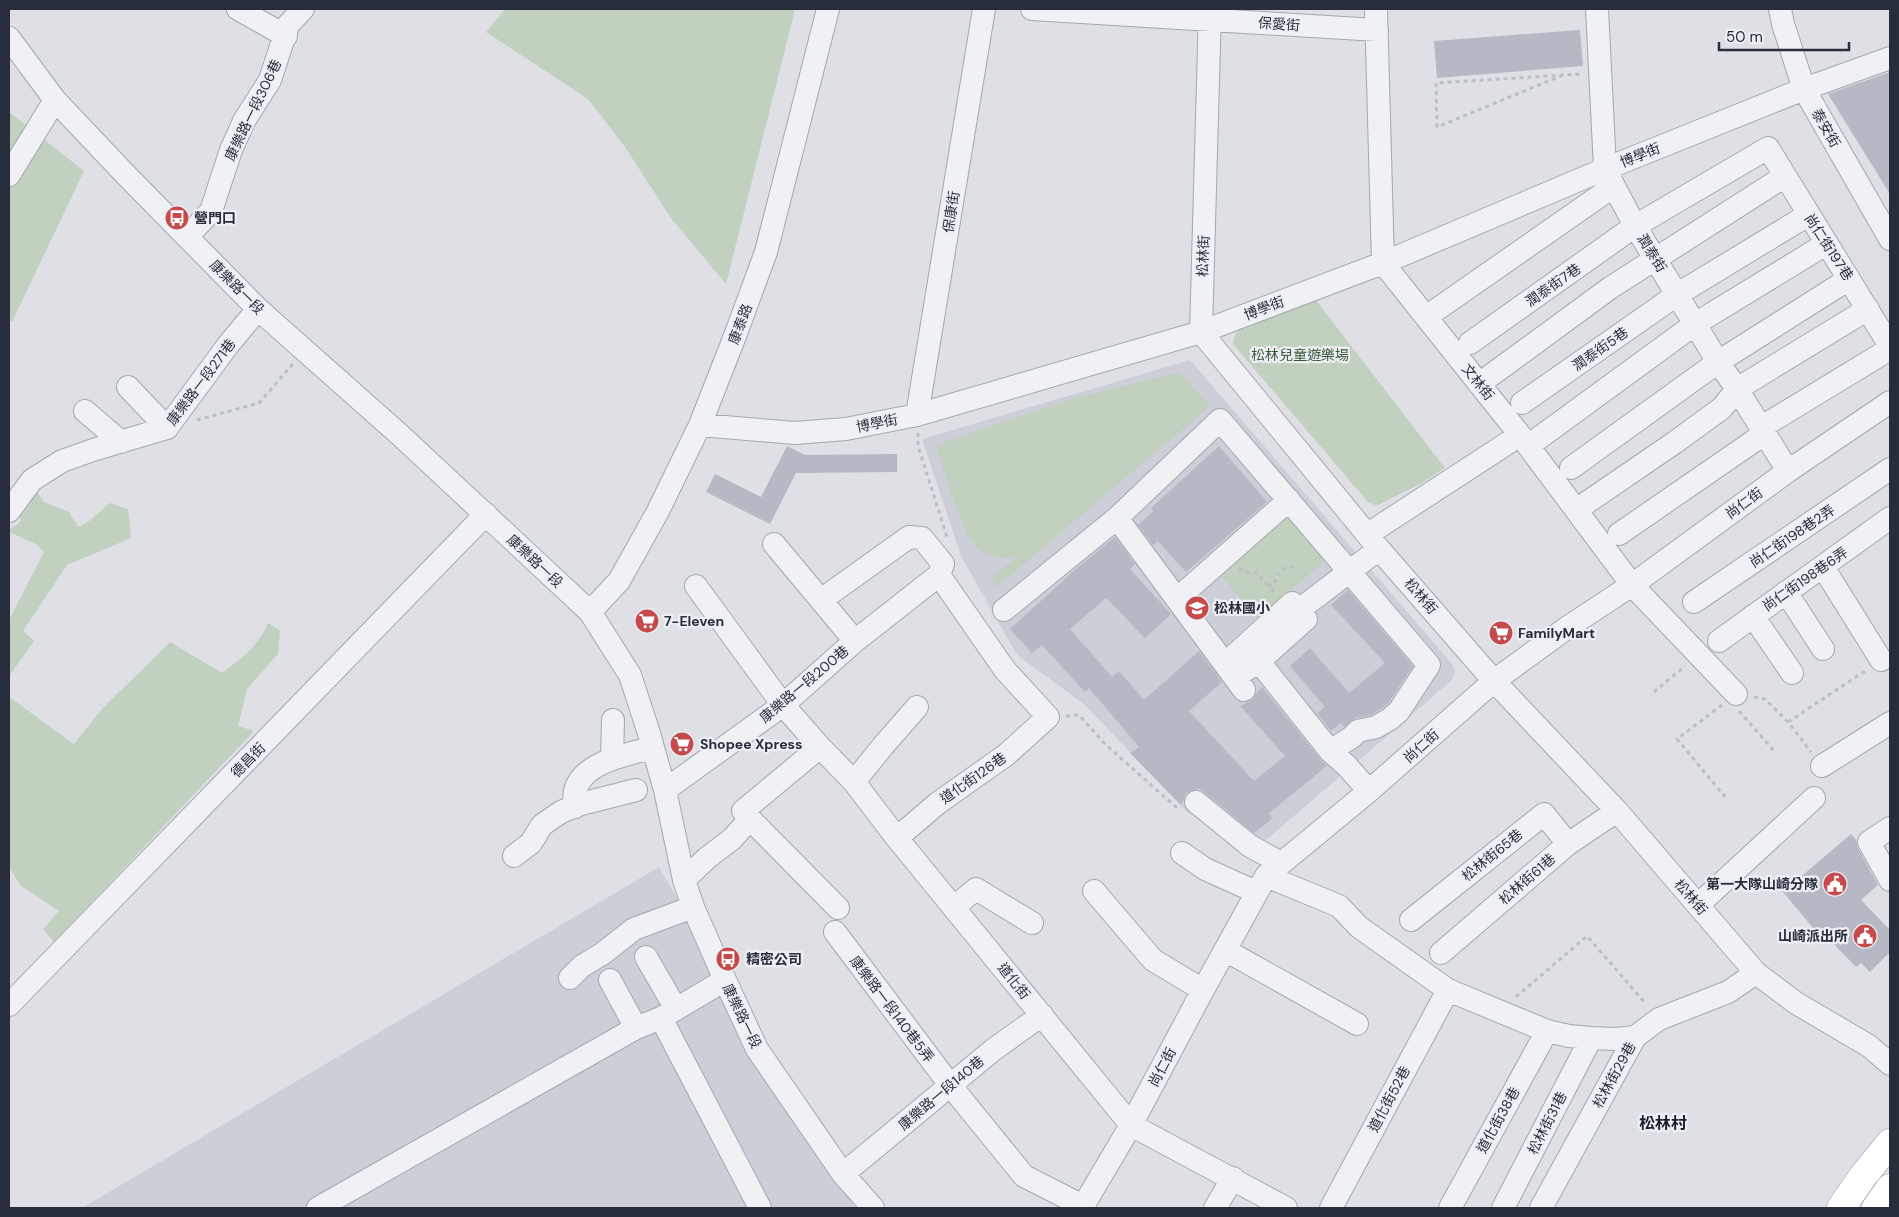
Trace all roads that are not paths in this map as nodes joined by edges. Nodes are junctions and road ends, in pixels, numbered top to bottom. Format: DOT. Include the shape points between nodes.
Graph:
graph roads {
  1 [pos="238,9"];
  2 [pos="303,9"];
  3 [pos="828,9"];
  4 [pos="984,9"];
  5 [pos="1032,9"];
  6 [pos="1597,9"];
  7 [pos="1780,9"];
  8 [pos="1103,10"];
  9 [pos="1210,14"];
  10 [pos="1377,19"];
  11 [pos="286,36"];
  12 [pos="9,38"];
  13 [pos="1890,58"];
  14 [pos="1804,89"];
  15 [pos="55,100"];
  16 [pos="1768,148"];
  17 [pos="9,175"];
  18 [pos="1785,176"];
  19 [pos="1609,178"];
  20 [pos="1808,216"];
  21 [pos="1635,226"];
  22 [pos="187,237"];
  23 [pos="1890,239"];
  24 [pos="1826,244"];
  25 [pos="1656,258"];
  26 [pos="1383,263"];
  27 [pos="1849,279"];
  28 [pos="1678,294"];
  29 [pos="258,309"];
  30 [pos="1868,310"];
  31 [pos="1426,317"];
  32 [pos="1696,324"];
  33 [pos="1201,332"];
  34 [pos="1470,343"];
  35 [pos="1890,347"];
  36 [pos="1718,362"];
  37 [pos="1479,384"];
  38 [pos="128,387"];
  39 [pos="1737,389"];
  40 [pos="1890,402"];
  41 [pos="1522,403"];
  42 [pos="85,411"];
  43 [pos="917,415"];
  44 [pos="700,424"];
  45 [pos="167,428"];
  46 [pos="1762,431"];
  47 [pos="1524,440"];
  48 [pos="121,442"];
  49 [pos="1571,468"];
  50 [pos="1890,469"];
  51 [pos="1788,471"];
  52 [pos="1288,500"];
  53 [pos="1576,510"];
  54 [pos="9,511"];
  55 [pos="486,514"];
  56 [pos="1117,518"];
  57 [pos="1890,519"];
  58 [pos="1619,534"];
  59 [pos="1374,541"];
  60 [pos="774,544"];
  61 [pos="1823,567"];
  62 [pos="1350,572"];
  63 [pos="939,575"];
  64 [pos="1632,585"];
  65 [pos="696,586"];
  66 [pos="1786,592"];
  67 [pos="1177,599"];
  68 [pos="821,600"];
  69 [pos="1694,602"];
  70 [pos="1004,610"];
  71 [pos="590,612"];
  72 [pos="1753,616"];
  73 [pos="855,641"];
  74 [pos="1719,641"];
  75 [pos="1823,649"];
  76 [pos="1252,653"];
  77 [pos="1882,660"];
  78 [pos="1792,673"];
  79 [pos="1494,681"];
  80 [pos="1732,697"];
  81 [pos="783,704"];
  82 [pos="917,707"];
  83 [pos="613,720"];
  84 [pos="1890,723"];
  85 [pos="653,748"];
  86 [pos="820,748"];
  87 [pos="1330,751"];
  88 [pos="620,756"];
  89 [pos="1822,766"];
  90 [pos="854,782"];
  91 [pos="665,790"];
  92 [pos="1369,791"];
  93 [pos="1814,798"];
  94 [pos="1187,806"];
  95 [pos="575,807"];
  96 [pos="1617,811"];
  97 [pos="750,819"];
  98 [pos="1890,828"];
  99 [pos="897,838"];
  100 [pos="1568,844"];
  101 [pos="1182,853"];
  102 [pos="514,856"];
  103 [pos="1268,877"];
  104 [pos="684,880"];
  105 [pos="1890,880"];
  106 [pos="1094,891"];
  107 [pos="1698,905"];
  108 [pos="693,907"];
  109 [pos="954,907"];
  110 [pos="838,908"];
  111 [pos="1411,920"];
  112 [pos="1032,923"];
  113 [pos="835,932"];
  114 [pos="1225,950"];
  115 [pos="1441,953"];
  116 [pos="646,957"];
  117 [pos="1756,973"];
  118 [pos="570,978"];
  119 [pos="610,980"];
  120 [pos="725,980"];
  121 [pos="1202,990"];
  122 [pos="1448,990"];
  123 [pos="9,1005"];
  124 [pos="669,1013"];
  125 [pos="1042,1015"];
  126 [pos="1358,1024"];
  127 [pos="636,1028"];
  128 [pos="1547,1031"];
  129 [pos="1635,1037"];
  130 [pos="1591,1038"];
  131 [pos="1890,1064"];
  132 [pos="950,1085"];
  133 [pos="1131,1125"];
  134 [pos="1890,1142"];
  135 [pos="843,1174"];
  136 [pos="1862,1176"];
  137 [pos="1232,1178"];
  138 [pos="1886,1196"];
  139 [pos="322,1207"];
  140 [pos="1082,1207"];
  141 [pos="760,1208"];
  142 [pos="873,1208"];
  143 [pos="1215,1208"];
  144 [pos="1286,1208"];
  145 [pos="1331,1208"];
  146 [pos="1450,1208"];
  147 [pos="1503,1208"];
  148 [pos="1541,1208"];
  149 [pos="1841,1208"];
  1 -- 11 [label="street"];
  2 -- 11 [label="street, 康樂路一段306巷" via="288,26"];
  3 -- 44 [label="street, 康泰路" via="766,252"];
  4 -- 43 [label="street, 保康街"];
  5 -- 8 [label="street, 保愛街"];
  6 -- 19 [label="street, 潤泰街"];
  7 -- 14 [label="street, 泰安街"];
  8 -- 9 [label="street, 保愛街"];
  9 -- 10 [label="street, 保愛街"];
  9 -- 33 [label="street, 松林街"];
  10 -- 26 [label="street"];
  11 -- 22 [label="street, 康樂路一段306巷" via="270,80 230,150 211,211"];
  12 -- 15 [label="street, 康樂路一段"];
  13 -- 14 [label="street, 博學街"];
  14 -- 19 [label="street, 博學街"];
  14 -- 23 [label="street, 泰安街"];
  15 -- 17 [label="street"];
  15 -- 22 [label="street, 康樂路一段"];
  16 -- 18 [label="street, 尚仁街197巷"];
  16 -- 21 [label="street, 潤泰街7巷"];
  18 -- 20 [label="street, 尚仁街197巷"];
  18 -- 25 [label="street"];
  19 -- 21 [label="street, 潤泰街"];
  19 -- 26 [label="street, 博學街"];
  19 -- 31 [label="street"];
  20 -- 24 [label="street, 尚仁街197巷"];
  20 -- 28 [label="street, 潤泰街5巷"];
  21 -- 25 [label="street, 潤泰街"];
  21 -- 34 [label="street, 潤泰街7巷"];
  22 -- 29 [label="street, 康樂路一段"];
  24 -- 27 [label="street, 尚仁街197巷"];
  24 -- 32 [label="street"];
  25 -- 28 [label="street, 潤泰街"];
  25 -- 37 [label="street"];
  26 -- 31 [label="street, 文林街"];
  26 -- 33 [label="street, 博學街"];
  27 -- 30 [label="street, 尚仁街197巷"];
  27 -- 36 [label="street"];
  28 -- 32 [label="street, 潤泰街"];
  28 -- 41 [label="street, 潤泰街5巷"];
  29 -- 45 [label="street, 康樂路一段271巷"];
  29 -- 55 [label="street, 康樂路一段"];
  30 -- 35 [label="street, 尚仁街197巷"];
  30 -- 39 [label="street"];
  31 -- 37 [label="street, 文林街"];
  32 -- 36 [label="street, 潤泰街"];
  32 -- 47 [label="street"];
  33 -- 43 [label="street, 博學街"];
  33 -- 59 [label="street, 松林街"];
  35 -- 46 [label="street"];
  36 -- 39 [label="street, 潤泰街"];
  36 -- 49 [label="street"];
  37 -- 47 [label="street, 文林街"];
  38 -- 45 [label="street"];
  39 -- 46 [label="street, 潤泰街"];
  39 -- 53 [label="street" via="1722,408"];
  40 -- 51 [label="street, 尚仁街"];
  42 -- 48 [label="street"];
  43 -- 44 [label="street, 博學街" via="846,429 795,433"];
  44 -- 71 [label="street, 康泰路" via="657,513 619,580"];
  45 -- 48 [label="street, 康樂路一段271巷"];
  46 -- 51 [label="street, 潤泰街"];
  46 -- 58 [label="street"];
  47 -- 53 [label="street, 文林街"];
  47 -- 59 [label="street"];
  48 -- 54 [label="street, 康樂路一段271巷" via="62,461 32,480"];
  50 -- 69 [label="street, 尚仁街198巷2弄"];
  51 -- 64 [label="street, 尚仁街"];
  52 -- 56 [label="street" via="1220,420"];
  52 -- 62 [label="street"];
  52 -- 67 [label="street"];
  53 -- 64 [label="street, 文林街"];
  55 -- 71 [label="street, 康樂路一段"];
  55 -- 123 [label="street, 德昌街"];
  56 -- 67 [label="street"];
  56 -- 70 [label="street"];
  57 -- 61 [label="street, 尚仁街198巷6弄"];
  59 -- 62 [label="street"];
  59 -- 79 [label="street, 松林街"];
  60 -- 68 [label="street"];
  61 -- 66 [label="street, 尚仁街198巷6弄"];
  61 -- 77 [label="street"];
  62 -- 76 [label="street" via="1290,612 1306,619"];
  62 -- 87 [label="street" via="1429,665 1395,715 1376,727 1358,731"];
  63 -- 68 [label="street" via="943,564 922,538 909,537"];
  63 -- 73 [label="street, 康樂路一段200巷"];
  63 -- 99 [label="street, 道化街126巷" via="1005,670 1048,718 1006,755 938,803"];
  64 -- 79 [label="street, 尚仁街"];
  64 -- 80 [label="street, 文林街" via="1699,655"];
  65 -- 81 [label="street, 道化街"];
  66 -- 72 [label="street, 尚仁街198巷6弄"];
  66 -- 75 [label="street"];
  67 -- 76 [label="street" via="1235,677"];
  68 -- 73 [label="street"];
  71 -- 85 [label="street, 康樂路一段" via="630,675"];
  72 -- 74 [label="street, 尚仁街198巷6弄"];
  72 -- 78 [label="street"];
  73 -- 81 [label="street, 康樂路一段200巷"];
  76 -- 87 [label="street"];
  79 -- 92 [label="street, 尚仁街"];
  79 -- 96 [label="street, 松林街"];
  81 -- 86 [label="street, 道化街"];
  81 -- 91 [label="street, 康樂路一段200巷"];
  82 -- 90 [label="street"];
  83 -- 88 [label="street"];
  84 -- 89 [label="street"];
  85 -- 88 [label="street"];
  85 -- 91 [label="street, 康樂路一段"];
  86 -- 90 [label="street, 道化街"];
  86 -- 97 [label="street" via="743,812"];
  87 -- 92 [label="street"];
  88 -- 95 [label="street" via="603,762 583,777 576,785"];
  88 -- 95 [label="street" via="633,790"];
  90 -- 99 [label="street, 道化街"];
  91 -- 104 [label="street, 康樂路一段"];
  92 -- 103 [label="street, 尚仁街"];
  93 -- 107 [label="street"];
  94 -- 103 [label="street" via="1250,846"];
  95 -- 102 [label="street" via="542,825 531,843"];
  96 -- 100 [label="street, 松林街61巷"];
  96 -- 107 [label="street, 松林街"];
  97 -- 104 [label="street" via="732,840"];
  97 -- 110 [label="street"];
  98 -- 105 [label="street" via="1869,842"];
  99 -- 109 [label="street, 道化街"];
  100 -- 111 [label="street, 松林街65巷" via="1544,814"];
  100 -- 115 [label="street, 松林街61巷"];
  101 -- 103 [label="street" via="1205,869"];
  103 -- 114 [label="street, 尚仁街"];
  103 -- 122 [label="street" via="1338,906 1359,927"];
  104 -- 108 [label="street, 康樂路一段"];
  106 -- 121 [label="street" via="1153,960"];
  107 -- 117 [label="street, 松林街"];
  108 -- 118 [label="street" via="634,929"];
  108 -- 120 [label="street, 康樂路一段"];
  109 -- 112 [label="street" via="976,889"];
  109 -- 125 [label="street, 道化街"];
  113 -- 132 [label="street, 康樂路一段140巷5弄"];
  114 -- 121 [label="street, 尚仁街"];
  114 -- 126 [label="street"];
  116 -- 124 [label="street"];
  117 -- 129 [label="street, 松林街29巷" via="1728,992 1659,1019"];
  117 -- 131 [label="street, 松林街" via="1796,1003 1869,1046"];
  119 -- 127 [label="street"];
  120 -- 124 [label="street"];
  120 -- 135 [label="street, 康樂路一段" via="758,1049"];
  121 -- 133 [label="street, 尚仁街"];
  122 -- 128 [label="street"];
  122 -- 145 [label="street, 道化街52巷"];
  124 -- 127 [label="street"];
  124 -- 141 [label="street"];
  125 -- 132 [label="street, 康樂路一段140巷"];
  125 -- 133 [label="street, 道化街"];
  127 -- 139 [label="street"];
  128 -- 130 [label="street"];
  128 -- 146 [label="street, 道化街38巷"];
  129 -- 130 [label="street"];
  129 -- 148 [label="street, 松林街29巷"];
  130 -- 147 [label="street, 松林街31巷"];
  132 -- 135 [label="street, 康樂路一段140巷"];
  132 -- 140 [label="street, 康樂路一段140巷5弄" via="1024,1176"];
  133 -- 137 [label="street, 道化街"];
  133 -- 140 [label="street, 尚仁街"];
  134 -- 136 [label="main road"];
  135 -- 142 [label="street, 康樂路一段"];
  136 -- 138 [label="street"];
  136 -- 149 [label="main road"];
  137 -- 143 [label="street"];
  137 -- 144 [label="street, 道化街"];
}
